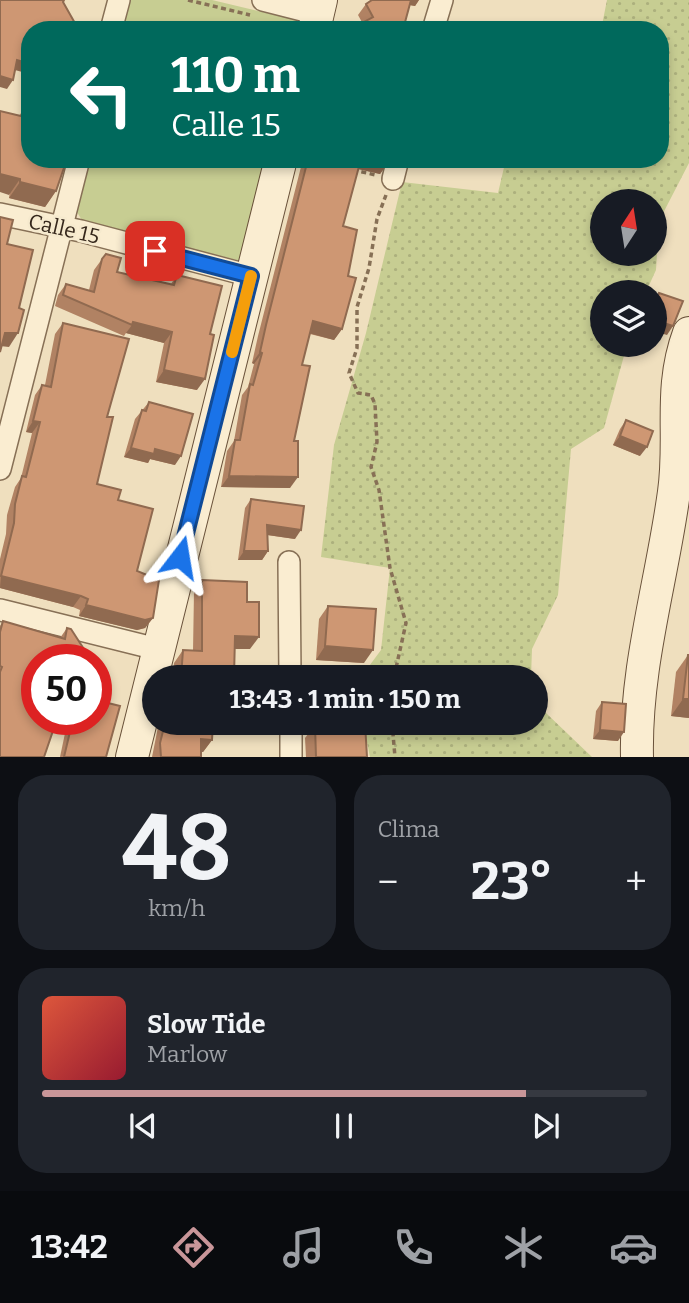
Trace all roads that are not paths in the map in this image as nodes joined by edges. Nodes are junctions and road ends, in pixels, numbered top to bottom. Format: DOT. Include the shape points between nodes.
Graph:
graph roads {
  1 [pos="118,0"];
  2 [pos="442,0"];
  3 [pos="257,8"];
  4 [pos="318,14"];
  5 [pos="113,21"];
  6 [pos="436,21"];
  7 [pos="77,168"];
  8 [pos="279,168"];
  9 [pos="0,214"];
  10 [pos="61,229"];
  11 [pos="251,276"];
  12 [pos="689,332"];
  13 [pos="682,404"];
  14 [pos="0,469"];
  15 [pos="289,562"];
  16 [pos="0,610"];
  17 [pos="157,649"];
  18 [pos="290,665"];
  19 [pos="291,735"];
  20 [pos="132,757"];
  21 [pos="291,757"];
  22 [pos="637,757"];
  1 -- 5 [label="street"];
  2 -- 6 [label="street"];
  3 -- 4 [label="street"];
  7 -- 10 [label="street"];
  8 -- 11 [label="main road"];
  9 -- 10 [label="street, Calle 15"];
  10 -- 11 [label="street, Calle 15"];
  10 -- 14 [label="street"];
  11 -- 17 [label="main road"];
  12 -- 13 [label="main road" via="679,361"];
  13 -- 22 [label="main road" via="674,491 642,664"];
  15 -- 18 [label="street"];
  16 -- 17 [label="street"];
  17 -- 20 [label="main road"];
  19 -- 21 [label="street"];
}
